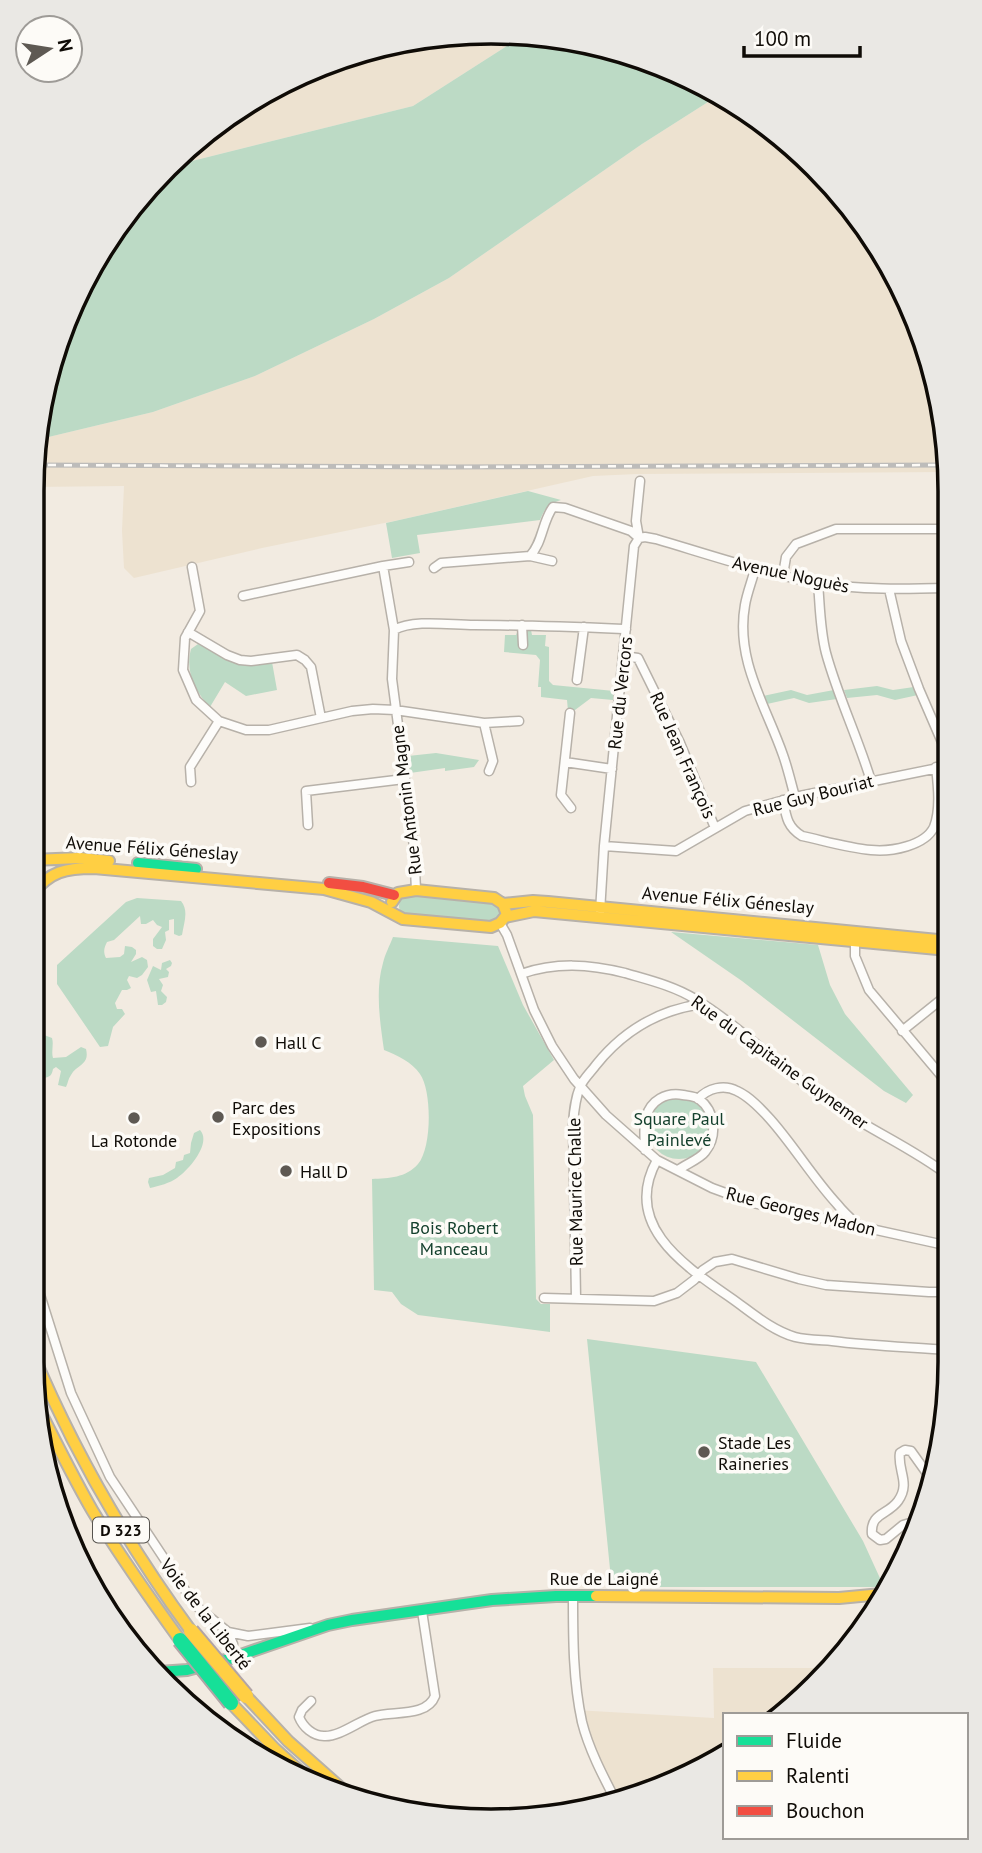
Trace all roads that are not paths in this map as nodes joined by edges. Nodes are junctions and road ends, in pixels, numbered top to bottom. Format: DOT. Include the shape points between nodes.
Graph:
graph roads {
  1 [pos="640,481"];
  2 [pos="938,529"];
  3 [pos="639,538"];
  4 [pos="530,556"];
  5 [pos="552,561"];
  6 [pos="409,562"];
  7 [pos="383,566"];
  8 [pos="192,567"];
  9 [pos="434,568"];
  10 [pos="755,569"];
  11 [pos="783,575"];
  12 [pos="818,583"];
  13 [pos="938,588"];
  14 [pos="889,589"];
  15 [pos="243,596"];
  16 [pos="522,625"];
  17 [pos="584,627"];
  18 [pos="626,629"];
  19 [pos="394,630"];
  20 [pos="188,632"];
  21 [pos="523,645"];
  22 [pos="623,656"];
  23 [pos="577,680"];
  24 [pos="395,710"];
  25 [pos="570,713"];
  26 [pos="321,718"];
  27 [pos="219,721"];
  28 [pos="519,721"];
  29 [pos="484,723"];
  30 [pos="938,734"];
  31 [pos="565,762"];
  32 [pos="936,767"];
  33 [pos="612,769"];
  34 [pos="489,772"];
  35 [pos="404,779"];
  36 [pos="871,781"];
  37 [pos="191,782"];
  38 [pos="938,788"];
  39 [pos="795,797"];
  40 [pos="783,800"];
  41 [pos="938,805"];
  42 [pos="571,808"];
  43 [pos="308,825"];
  44 [pos="715,828"];
  45 [pos="604,846"];
  46 [pos="44,860"];
  47 [pos="44,880"];
  48 [pos="415,890"];
  49 [pos="394,895"];
  50 [pos="600,912"];
  51 [pos="393,913"];
  52 [pos="503,915"];
  53 [pos="855,936"];
  54 [pos="938,940"];
  55 [pos="938,948"];
  56 [pos="521,974"];
  57 [pos="938,1002"];
  58 [pos="702,1004"];
  59 [pos="902,1031"];
  60 [pos="938,1073"];
  61 [pos="580,1086"];
  62 [pos="698,1099"];
  63 [pos="645,1150"];
  64 [pos="657,1160"];
  65 [pos="938,1168"];
  66 [pos="678,1170"];
  67 [pos="860,1227"];
  68 [pos="938,1244"];
  69 [pos="698,1275"];
  70 [pos="938,1292"];
  71 [pos="544,1298"];
  72 [pos="576,1298"];
  73 [pos="44,1307"];
  74 [pos="938,1349"];
  75 [pos="45,1382"];
  76 [pos="49,1430"];
  77 [pos="925,1470"];
  78 [pos="908,1524"];
  79 [pos="872,1595"];
  80 [pos="573,1596"];
  81 [pos="422,1611"];
  82 [pos="328,1625"];
  83 [pos="228,1632"];
  84 [pos="186,1636"];
  85 [pos="229,1659"];
  86 [pos="169,1671"];
  87 [pos="311,1701"];
  88 [pos="287,1760"];
  89 [pos="332,1780"];
  90 [pos="612,1793"];
  1 -- 3 [label="street, Rue du Vercors"];
  2 -- 11 [label="street" via="836,529 796,544 786,557"];
  3 -- 4 [label="street, Avenue Noguès" via="620,527 553,507"];
  3 -- 10 [label="street, Avenue Noguès" via="656,538"];
  3 -- 18 [label="street, Rue du Vercors" via="634,546"];
  4 -- 5 [label="street"];
  4 -- 9 [label="street" via="441,563"];
  6 -- 7 [label="street"];
  7 -- 15 [label="street"];
  7 -- 19 [label="street, Rue Antonin Magne"];
  8 -- 20 [label="street" via="200,611"];
  10 -- 11 [label="street, Avenue Noguès"];
  10 -- 39 [label="street" via="744,606 748,667"];
  11 -- 12 [label="street, Avenue Noguès"];
  12 -- 14 [label="street, Avenue Noguès"];
  12 -- 36 [label="street" via="826,651"];
  13 -- 14 [label="street, Avenue Noguès"];
  14 -- 30 [label="street" via="901,641"];
  16 -- 17 [label="street"];
  16 -- 19 [label="street" via="420,624"];
  16 -- 21 [label="street"];
  17 -- 18 [label="street"];
  17 -- 23 [label="street"];
  18 -- 22 [label="street, Rue du Vercors"];
  19 -- 24 [label="street, Rue Antonin Magne" via="391,679"];
  20 -- 26 [label="street" via="240,660 297,655 305,660 311,667"];
  20 -- 27 [label="street" via="183,670 196,700"];
  22 -- 33 [label="street, Rue du Vercors"];
  22 -- 44 [label="street, Rue Jean François" via="638,659"];
  24 -- 26 [label="street" via="352,711"];
  24 -- 29 [label="street"];
  24 -- 35 [label="street, Rue Antonin Magne"];
  25 -- 31 [label="street"];
  26 -- 27 [label="street" via="269,730 246,730"];
  27 -- 37 [label="street" via="190,767"];
  28 -- 29 [label="street"];
  29 -- 34 [label="street" via="493,761"];
  31 -- 33 [label="street"];
  31 -- 42 [label="street" via="561,795"];
  32 -- 36 [label="street, Rue Guy Bouriat"];
  32 -- 38 [label="street"];
  33 -- 45 [label="street, Rue du Vercors"];
  35 -- 43 [label="street" via="306,791"];
  35 -- 48 [label="street, Rue Antonin Magne"];
  36 -- 39 [label="street, Rue Guy Bouriat"];
  39 -- 40 [label="street, Rue Guy Bouriat"];
  40 -- 41 [label="street" via="786,817 802,836 872,850 904,847 926,838 935,825"];
  40 -- 44 [label="street, Rue Guy Bouriat" via="745,811"];
  44 -- 45 [label="street, Rue Guy Bouriat" via="676,851"];
  45 -- 50 [label="street, Rue du Vercors"];
  46 -- 49 [label="main road, Avenue Félix Géneslay" via="173,866 354,885"];
  47 -- 51 [label="main road, Avenue Félix Géneslay" via="60,871 94,868 324,889"];
  48 -- 49 [label="main road"];
  48 -- 52 [label="main road" via="494,898"];
  49 -- 51 [label="main road"];
  50 -- 52 [label="main road, Avenue Félix Géneslay" via="533,901"];
  50 -- 53 [label="main road, Avenue Félix Géneslay"];
  51 -- 52 [label="main road, Avenue Félix Géneslay" via="402,919 491,927"];
  52 -- 56 [label="street"];
  53 -- 54 [label="main road, Avenue Félix Géneslay"];
  53 -- 55 [label="main road, Avenue Félix Géneslay"];
  53 -- 59 [label="street" via="855,956 869,990"];
  56 -- 58 [label="street, Rue du Capitaine Guynemer" via="554,965 603,968 656,981"];
  56 -- 61 [label="street" via="552,1046"];
  57 -- 59 [label="street"];
  58 -- 61 [label="street" via="669,1011 637,1026 605,1053"];
  58 -- 65 [label="street, Rue du Capitaine Guynemer" via="835,1106"];
  59 -- 60 [label="street"];
  61 -- 63 [label="street"];
  61 -- 72 [label="street, Rue Maurice Challe" via="573,1124"];
  62 -- 63 [label="street" via="670,1094 652,1104 645,1119"];
  62 -- 66 [label="street" via="712,1117 712,1140 701,1157"];
  62 -- 67 [label="street" via="709,1090 726,1087 748,1099"];
  63 -- 64 [label="street"];
  64 -- 66 [label="street, Rue Georges Madon"];
  64 -- 69 [label="street" via="648,1184 650,1218 673,1255"];
  66 -- 67 [label="street, Rue Georges Madon" via="753,1203"];
  67 -- 68 [label="street, Rue Georges Madon"];
  69 -- 70 [label="street" via="715,1262 732,1259 826,1285"];
  69 -- 72 [label="street" via="677,1293 654,1301"];
  69 -- 74 [label="street" via="772,1327 796,1337"];
  71 -- 72 [label="street"];
  73 -- 83 [label="street" via="71,1393 110,1477 195,1605"];
  75 -- 84 [label="main road, Voie de la Liberté / D 323" via="101,1497"];
  76 -- 84 [label="main road, Voie de la Liberté / D 323" via="77,1485 139,1584"];
  77 -- 78 [label="street" via="911,1451 900,1453 902,1494 872,1524 872,1534 886,1539"];
  79 -- 80 [label="main road, Rue de Laigné"];
  80 -- 81 [label="main road, Rue de Laigné" via="492,1600"];
  80 -- 90 [label="street" via="575,1668 583,1724"];
  81 -- 82 [label="main road, Rue de Laigné"];
  81 -- 87 [label="street" via="435,1696 432,1703 374,1716 321,1737 309,1731 299,1717"];
  82 -- 83 [label="street" via="248,1636"];
  82 -- 85 [label="main road, Rue de Laigné"];
  83 -- 85 [label="street" via="233,1644"];
  84 -- 88 [label="main road, Voie de la Liberté / D 323, bridge" via="231,1703"];
  84 -- 89 [label="main road, Voie de la Liberté / D 323, bridge"];
  85 -- 86 [label="main road, Rue de Laigné"];
}
